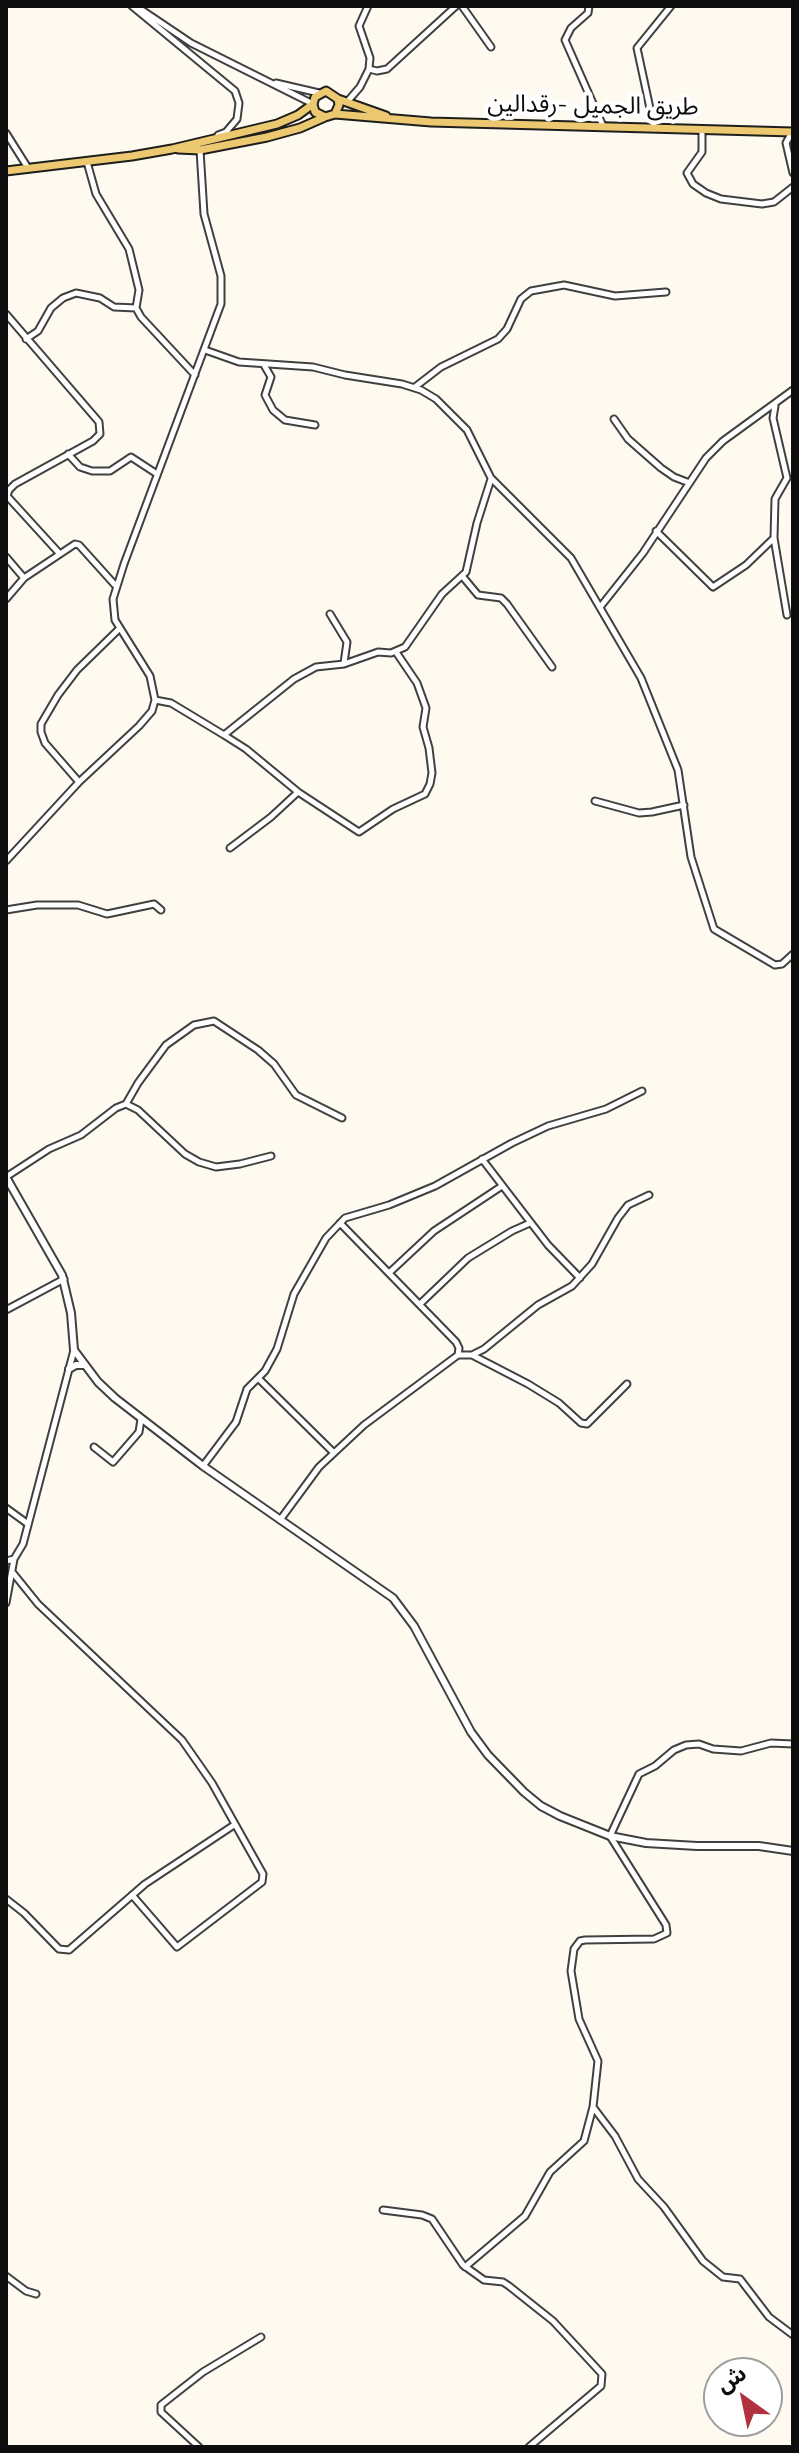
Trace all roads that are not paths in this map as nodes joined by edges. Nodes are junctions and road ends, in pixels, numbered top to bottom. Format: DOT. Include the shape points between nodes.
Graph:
graph roads {
  1 [pos="134,6"];
  2 [pos="368,6"];
  3 [pos="459,6"];
  4 [pos="589,6"];
  5 [pos="671,6"];
  6 [pos="491,47"];
  7 [pos="369,69"];
  8 [pos="267,81"];
  9 [pos="319,93"];
  10 [pos="338,99"];
  11 [pos="347,102"];
  12 [pos="313,104"];
  13 [pos="335,114"];
  14 [pos="325,117"];
  15 [pos="392,118"];
  16 [pos="603,126"];
  17 [pos="654,127"];
  18 [pos="702,128"];
  19 [pos="792,132"];
  20 [pos="6,133"];
  21 [pos="196,145"];
  22 [pos="87,162"];
  23 [pos="28,168"];
  24 [pos="6,171"];
  25 [pos="793,173"];
  26 [pos="793,187"];
  27 [pos="666,292"];
  28 [pos="136,308"];
  29 [pos="6,314"];
  30 [pos="26,339"];
  31 [pos="205,350"];
  32 [pos="264,364"];
  33 [pos="195,375"];
  34 [pos="415,388"];
  35 [pos="793,390"];
  36 [pos="775,405"];
  37 [pos="614,419"];
  38 [pos="315,425"];
  39 [pos="68,454"];
  40 [pos="157,474"];
  41 [pos="491,478"];
  42 [pos="687,482"];
  43 [pos="656,531"];
  44 [pos="774,538"];
  45 [pos="59,553"];
  46 [pos="6,557"];
  47 [pos="463,577"];
  48 [pos="24,578"];
  49 [pos="116,586"];
  50 [pos="6,599"];
  51 [pos="601,606"];
  52 [pos="330,614"];
  53 [pos="787,615"];
  54 [pos="120,629"];
  55 [pos="396,652"];
  56 [pos="344,664"];
  57 [pos="552,667"];
  58 [pos="155,700"];
  59 [pos="224,735"];
  60 [pos="79,782"];
  61 [pos="298,792"];
  62 [pos="595,801"];
  63 [pos="684,805"];
  64 [pos="230,848"];
  65 [pos="6,861"];
  66 [pos="6,910"];
  67 [pos="161,910"];
  68 [pos="793,954"];
  69 [pos="642,1091"];
  70 [pos="126,1104"];
  71 [pos="342,1118"];
  72 [pos="271,1156"];
  73 [pos="482,1159"];
  74 [pos="6,1177"];
  75 [pos="502,1186"];
  76 [pos="649,1195"];
  77 [pos="340,1223"];
  78 [pos="530,1223"];
  79 [pos="389,1273"];
  80 [pos="580,1278"];
  81 [pos="64,1279"];
  82 [pos="420,1304"];
  83 [pos="6,1310"];
  84 [pos="74,1350"];
  85 [pos="458,1355"];
  86 [pos="472,1355"];
  87 [pos="85,1366"];
  88 [pos="69,1369"];
  89 [pos="258,1378"];
  90 [pos="627,1384"];
  91 [pos="141,1419"];
  92 [pos="94,1447"];
  93 [pos="334,1453"];
  94 [pos="203,1466"];
  95 [pos="6,1508"];
  96 [pos="280,1520"];
  97 [pos="28,1524"];
  98 [pos="14,1559"];
  99 [pos="6,1561"];
  100 [pos="13,1573"];
  101 [pos="6,1603"];
  102 [pos="793,1744"];
  103 [pos="234,1825"];
  104 [pos="610,1836"];
  105 [pos="793,1851"];
  106 [pos="132,1895"];
  107 [pos="6,1899"];
  108 [pos="593,2107"];
  109 [pos="383,2210"];
  110 [pos="465,2267"];
  111 [pos="6,2276"];
  112 [pos="36,2294"];
  113 [pos="793,2335"];
  114 [pos="261,2337"];
  115 [pos="199,2447"];
  116 [pos="529,2447"];
  1 -- 8 [label="street" via="191,43"];
  1 -- 21 [label="street" via="235,91 237,119 226,132"];
  2 -- 7 [label="street" via="359,26"];
  3 -- 6 [label="street"];
  3 -- 7 [label="street" via="387,69"];
  4 -- 16 [label="street" via="566,34 566,45"];
  5 -- 17 [label="street" via="637,48"];
  7 -- 11 [label="street"];
  8 -- 9 [label="street"];
  8 -- 12 [label="street"];
  9 -- 10 [label="main road" via="330,92"];
  9 -- 12 [label="main road"];
  10 -- 11 [label="main road"];
  10 -- 13 [label="main road"];
  11 -- 15 [label="main road"];
  12 -- 14 [label="main road"];
  12 -- 21 [label="main road" via="277,124"];
  13 -- 14 [label="main road"];
  13 -- 15 [label="main road"];
  14 -- 21 [label="main road" via="267,137"];
  15 -- 16 [label="main road, طريق الجميل -رقدالين"];
  16 -- 17 [label="main road, طريق الجميل -رقدالين"];
  17 -- 18 [label="main road, طريق الجميل -رقدالين"];
  18 -- 19 [label="main road, طريق الجميل -رقدالين"];
  18 -- 26 [label="street" via="702,152 687,173 706,193 762,204 774,202"];
  19 -- 25 [label="street" via="786,143"];
  20 -- 23 [label="street"];
  21 -- 22 [label="main road"];
  21 -- 31 [label="street" via="204,214 223,291"];
  22 -- 23 [label="main road"];
  22 -- 28 [label="street" via="96,194 129,249 139,290"];
  23 -- 24 [label="main road"];
  27 -- 34 [label="street" via="615,296 564,285 531,291 498,339 441,367"];
  28 -- 30 [label="street" via="114,307 76,293 51,308 38,331"];
  28 -- 33 [label="street"];
  29 -- 30 [label="street"];
  30 -- 39 [label="street" via="99,422 100,434"];
  31 -- 32 [label="street"];
  31 -- 33 [label="street"];
  32 -- 34 [label="street" via="313,367"];
  32 -- 38 [label="street" via="271,377 265,395 273,410 285,420"];
  33 -- 40 [label="street"];
  34 -- 41 [label="street" via="436,399 467,430"];
  35 -- 36 [label="street"];
  36 -- 42 [label="street" via="723,441"];
  36 -- 44 [label="street" via="773,418 787,478 775,499"];
  37 -- 42 [label="street" via="661,468"];
  39 -- 40 [label="street" via="92,471 110,471 131,457"];
  39 -- 45 [label="street" via="15,484 7,496"];
  40 -- 49 [label="street"];
  41 -- 47 [label="street"];
  41 -- 51 [label="street" via="571,558"];
  42 -- 43 [label="street"];
  43 -- 44 [label="street" via="713,587"];
  43 -- 51 [label="street"];
  44 -- 53 [label="street"];
  45 -- 48 [label="street"];
  45 -- 49 [label="street" via="79,545"];
  46 -- 48 [label="street"];
  47 -- 55 [label="street" via="442,594"];
  47 -- 57 [label="street" via="478,595 507,604"];
  48 -- 50 [label="street"];
  49 -- 54 [label="street" via="113,609"];
  51 -- 63 [label="street" via="648,693 678,770"];
  52 -- 56 [label="street" via="347,642"];
  54 -- 58 [label="street" via="150,676"];
  54 -- 60 [label="street" via="77,670 41,724 45,743"];
  55 -- 56 [label="street" via="378,652"];
  55 -- 61 [label="street" via="426,708 423,727 432,773 425,794 357,832"];
  56 -- 59 [label="street" via="316,667 294,679"];
  58 -- 59 [label="street" via="171,703"];
  58 -- 60 [label="street" via="139,726"];
  59 -- 61 [label="street"];
  60 -- 65 [label="street"];
  61 -- 64 [label="street"];
  62 -- 63 [label="street" via="639,813"];
  63 -- 68 [label="street" via="691,857 714,929 775,965"];
  66 -- 67 [label="street" via="78,905 107,914 154,904"];
  69 -- 73 [label="street" via="606,1109 548,1126"];
  70 -- 71 [label="street" via="166,1045 194,1025 214,1021 274,1064 296,1095"];
  70 -- 72 [label="street" via="199,1162 216,1167"];
  70 -- 74 [label="street"];
  73 -- 75 [label="street"];
  73 -- 77 [label="street" via="435,1186 352,1214"];
  74 -- 81 [label="street"];
  75 -- 78 [label="street"];
  75 -- 79 [label="street" via="434,1231"];
  76 -- 80 [label="street" via="628,1205"];
  77 -- 79 [label="street"];
  77 -- 89 [label="street" via="294,1294 277,1349"];
  78 -- 80 [label="street"];
  78 -- 82 [label="street" via="468,1258"];
  79 -- 82 [label="street"];
  80 -- 86 [label="street"];
  81 -- 83 [label="street"];
  81 -- 84 [label="street"];
  82 -- 85 [label="street" via="456,1342"];
  84 -- 87 [label="street"];
  84 -- 88 [label="street"];
  85 -- 86 [label="street"];
  85 -- 93 [label="street"];
  86 -- 90 [label="street" via="559,1403 581,1423 587,1424"];
  87 -- 88 [label="street"];
  87 -- 91 [label="street"];
  88 -- 97 [label="street"];
  89 -- 93 [label="street"];
  89 -- 94 [label="street" via="247,1389 236,1422"];
  91 -- 92 [label="street" via="139,1432 113,1462"];
  91 -- 94 [label="street"];
  93 -- 96 [label="street"];
  94 -- 96 [label="street"];
  95 -- 97 [label="street"];
  96 -- 104 [label="street" via="393,1598 414,1626 471,1732 508,1777 541,1806"];
  97 -- 98 [label="street"];
  98 -- 99 [label="street"];
  98 -- 100 [label="street"];
  100 -- 101 [label="street"];
  100 -- 103 [label="street" via="38,1604 182,1740"];
  102 -- 104 [label="street" via="741,1751 699,1744 674,1750 639,1774"];
  103 -- 106 [label="street"];
  103 -- 106 [label="street" via="261,1869 262,1882 180,1946 174,1946"];
  104 -- 105 [label="street" via="646,1843"];
  104 -- 108 [label="street" via="668,1930 654,1939 580,1941 574,1949 571,1971 579,2019 598,2061"];
  106 -- 107 [label="street" via="64,1951"];
  108 -- 110 [label="street" via="584,2141 550,2172 525,2216"];
  108 -- 113 [label="street" via="638,2179 703,2261 723,2277 740,2279 769,2317"];
  109 -- 110 [label="street" via="432,2219"];
  110 -- 116 [label="street" via="484,2280 509,2286 553,2321 602,2374 601,2386"];
  111 -- 112 [label="street"];
  114 -- 115 [label="street" via="161,2405 161,2412"];
}
